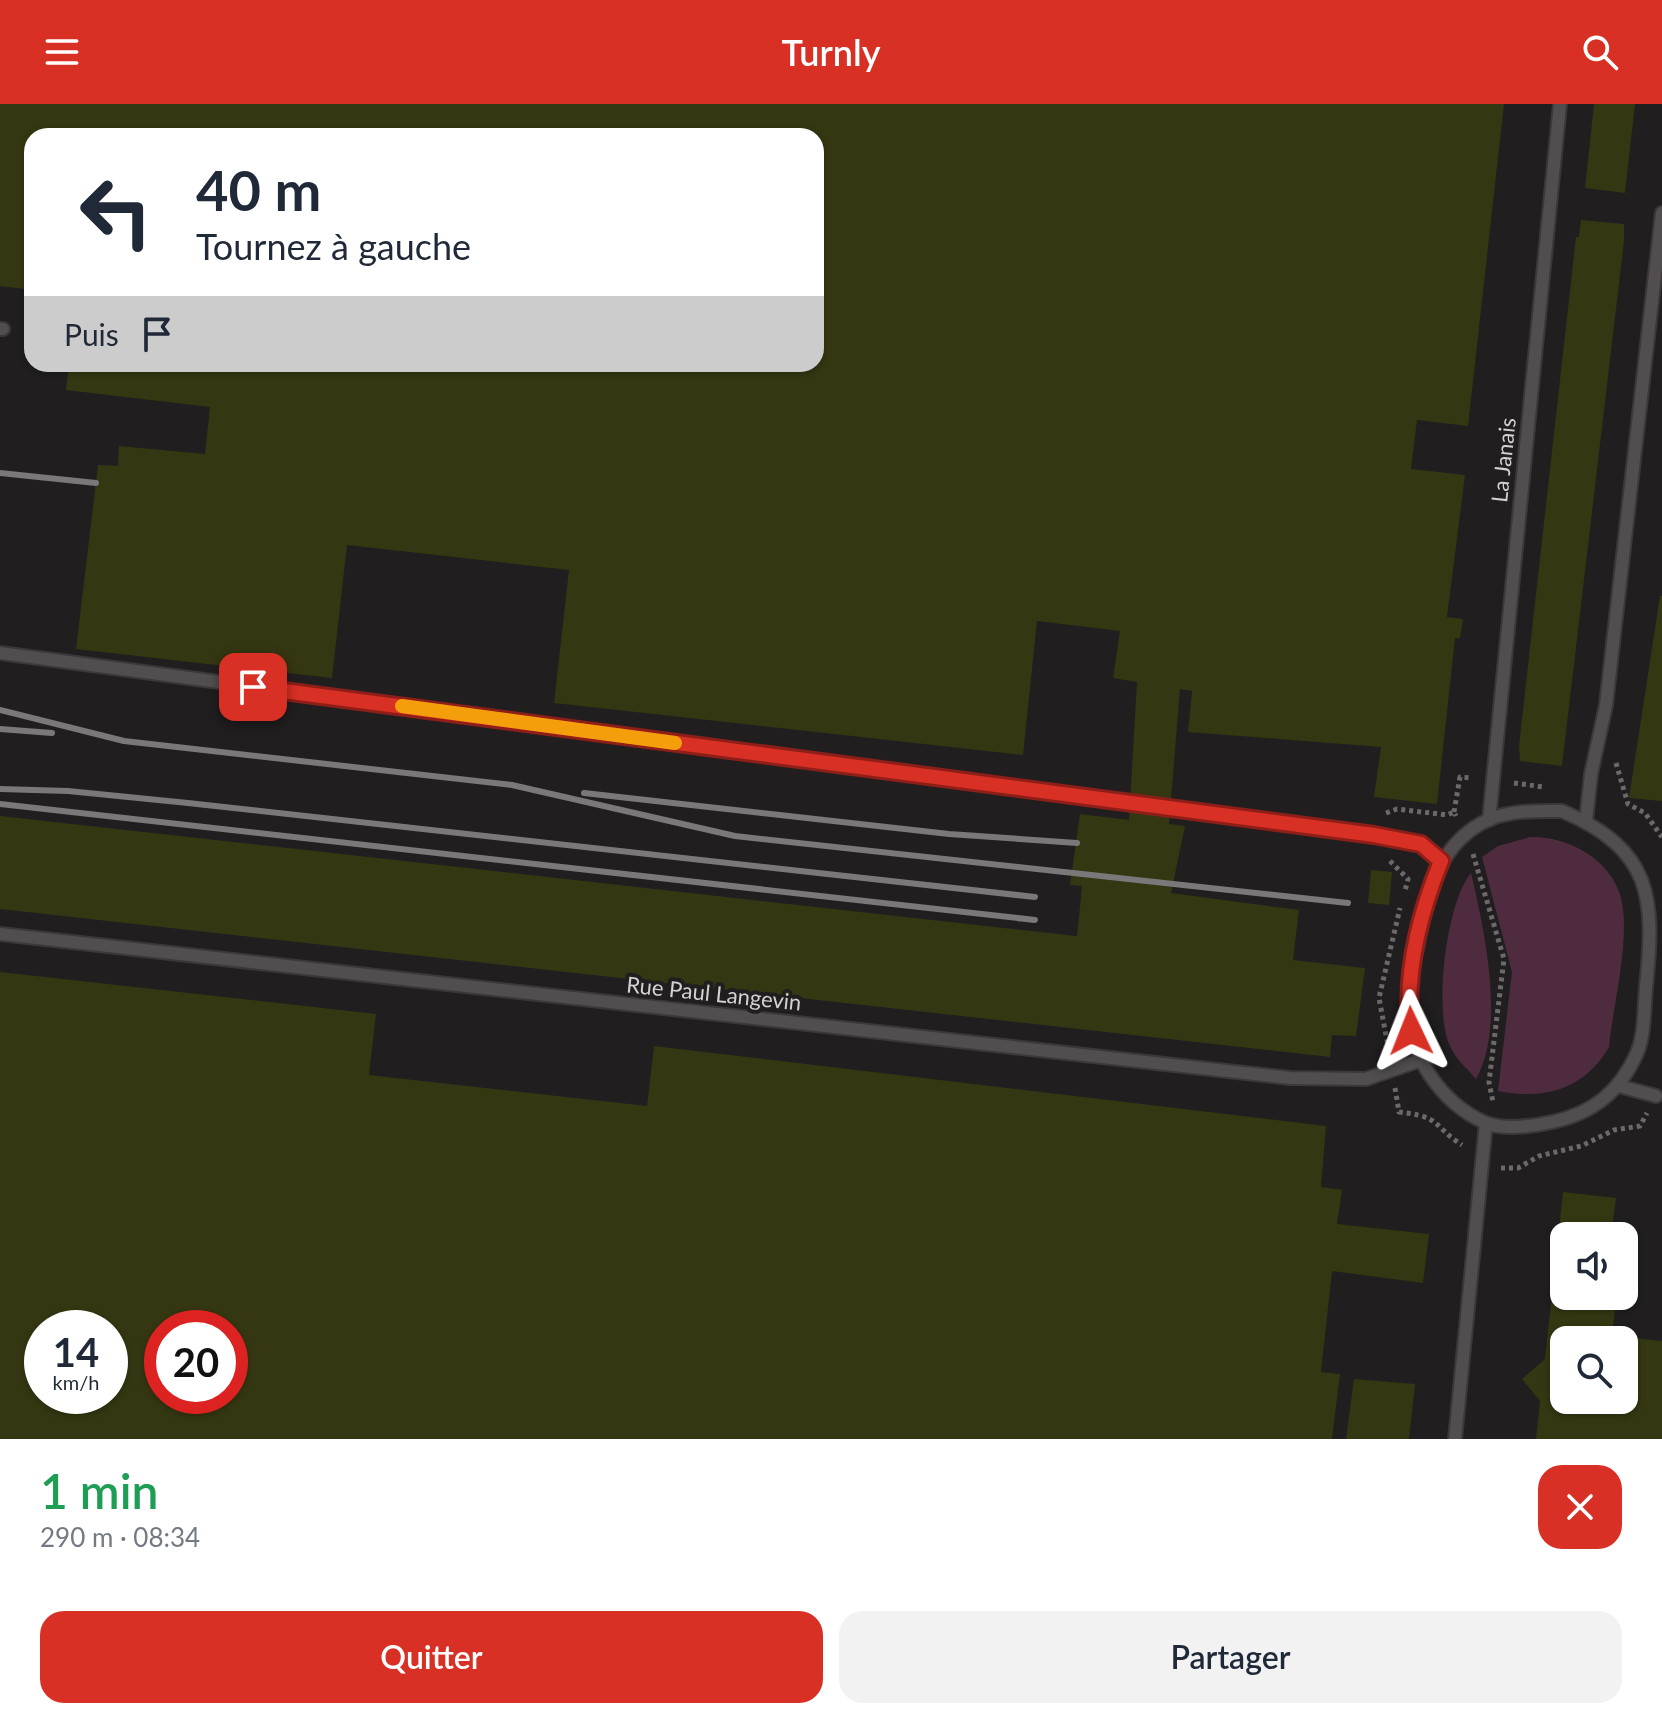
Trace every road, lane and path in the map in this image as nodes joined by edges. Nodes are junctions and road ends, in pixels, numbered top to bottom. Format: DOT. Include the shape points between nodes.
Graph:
graph roads {
  1 [pos="1560,104"];
  2 [pos="1662,213"];
  3 [pos="0,653"];
  4 [pos="1489,820"];
  5 [pos="1586,821"];
  6 [pos="1374,835"];
  7 [pos="1465,836"];
  8 [pos="1441,861"];
  9 [pos="0,934"];
  10 [pos="1421,1060"];
  11 [pos="1393,1071"];
  12 [pos="1619,1086"];
  13 [pos="1655,1096"];
  14 [pos="1491,1124"];
  15 [pos="1484,1160"];
  16 [pos="1506,1170"];
  17 [pos="1455,1439"];
  1 -- 4 [label="lane, La Janais"];
  2 -- 5 [label="lane" via="1606,705"];
  3 -- 6 [label="lane"];
  4 -- 5 [label="lane" via="1512,813 1562,811"];
  4 -- 7 [label="lane"];
  5 -- 12 [label="lane" via="1629,857 1648,897 1652,928 1640,1045"];
  6 -- 7 [label="path" via="1379,812 1397,809 1454,812"];
  6 -- 8 [label="lane" via="1421,844"];
  6 -- 11 [label="path" via="1375,853 1408,879 1379,998"];
  7 -- 8 [label="lane"];
  7 -- 14 [label="path" via="1504,959 1489,1082"];
  8 -- 10 [label="lane" via="1427,895 1408,1004"];
  9 -- 11 [label="lane, Rue Paul Langevin" via="1290,1078 1339,1081"];
  10 -- 11 [label="lane, Rue Paul Langevin"];
  10 -- 14 [label="lane" via="1453,1102"];
  11 -- 15 [label="path" via="1399,1112 1440,1123 1454,1140"];
  12 -- 13 [label="lane"];
  12 -- 14 [label="lane" via="1602,1102 1567,1119 1539,1125"];
  13 -- 16 [label="path" via="1640,1126 1614,1130"];
  14 -- 15 [label="lane"];
  14 -- 16 [label="path"];
  15 -- 16 [label="path"];
  15 -- 17 [label="lane"];
}
